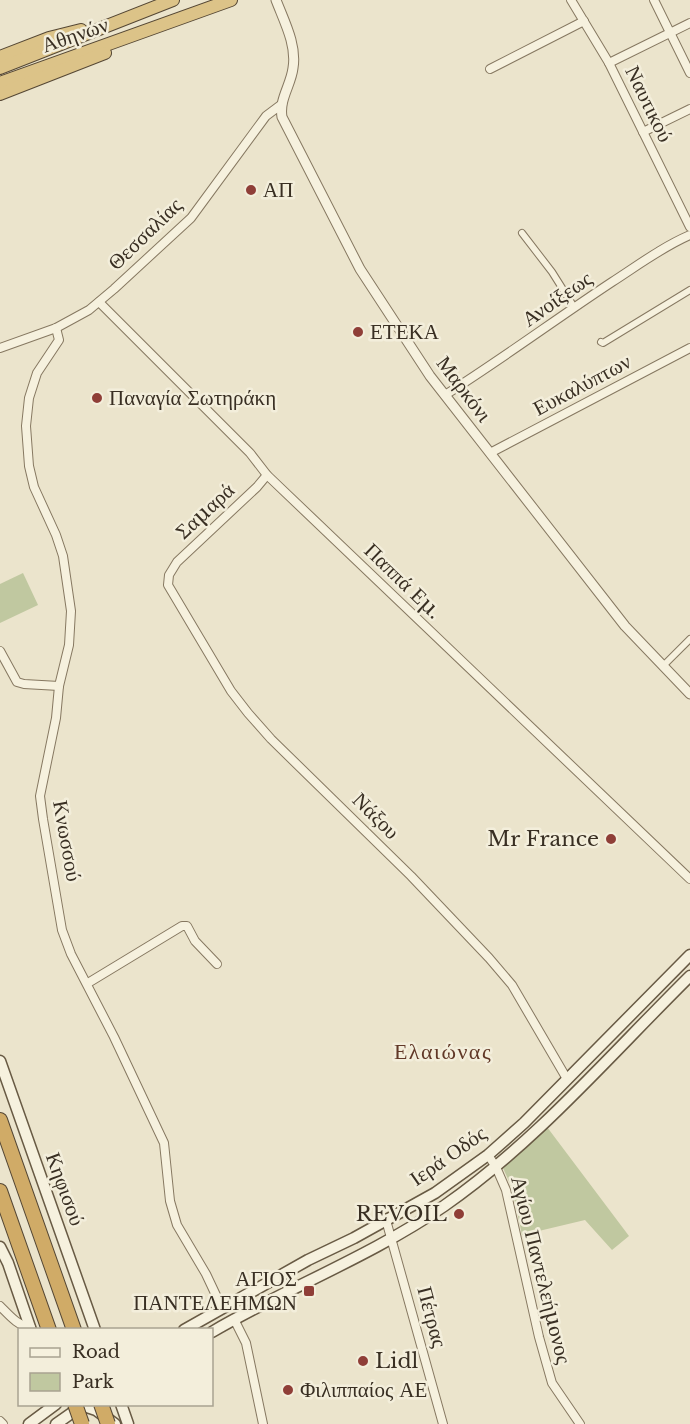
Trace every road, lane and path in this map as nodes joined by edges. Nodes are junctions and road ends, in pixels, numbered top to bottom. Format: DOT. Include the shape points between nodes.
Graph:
graph roads {
  1 [pos="173,0"];
  2 [pos="231,0"];
  3 [pos="276,0"];
  4 [pos="571,0"];
  5 [pos="654,0"];
  6 [pos="129,17"];
  7 [pos="584,21"];
  8 [pos="690,23"];
  9 [pos="670,33"];
  10 [pos="138,35"];
  11 [pos="0,57"];
  12 [pos="609,63"];
  13 [pos="0,68"];
  14 [pos="490,69"];
  15 [pos="690,73"];
  16 [pos="0,83"];
  17 [pos="0,94"];
  18 [pos="282,104"];
  19 [pos="690,110"];
  20 [pos="643,132"];
  21 [pos="690,227"];
  22 [pos="522,233"];
  23 [pos="690,235"];
  24 [pos="690,290"];
  25 [pos="99,302"];
  26 [pos="574,308"];
  27 [pos="57,328"];
  28 [pos="601,342"];
  29 [pos="0,348"];
  30 [pos="690,348"];
  31 [pos="445,395"];
  32 [pos="490,453"];
  33 [pos="267,475"];
  34 [pos="169,575"];
  35 [pos="690,639"];
  36 [pos="0,651"];
  37 [pos="663,666"];
  38 [pos="59,686"];
  39 [pos="690,694"];
  40 [pos="690,879"];
  41 [pos="690,955"];
  42 [pos="217,964"];
  43 [pos="690,976"];
  44 [pos="88,983"];
  45 [pos="0,1061"];
  46 [pos="0,1073"];
  47 [pos="567,1079"];
  48 [pos="0,1120"];
  49 [pos="22,1128"];
  50 [pos="488,1155"];
  51 [pos="496,1167"];
  52 [pos="0,1191"];
  53 [pos="386,1220"];
  54 [pos="392,1237"];
  55 [pos="0,1246"];
  56 [pos="0,1306"];
  57 [pos="222,1308"];
  58 [pos="234,1319"];
  59 [pos="28,1328"];
  60 [pos="31,1328"];
  61 [pos="49,1328"];
  62 [pos="74,1328"];
  63 [pos="93,1328"];
  64 [pos="186,1328"];
  65 [pos="213,1331"];
  66 [pos="43,1406"];
  67 [pos="54,1406"];
  68 [pos="57,1406"];
  69 [pos="80,1406"];
  70 [pos="81,1406"];
  71 [pos="81,1406"];
  72 [pos="84,1406"];
  73 [pos="102,1406"];
  74 [pos="122,1406"];
  75 [pos="126,1406"];
  76 [pos="127,1421"];
  77 [pos="61,1422"];
  78 [pos="31,1423"];
  79 [pos="77,1424"];
  80 [pos="82,1424"];
  81 [pos="108,1424"];
  82 [pos="116,1424"];
  83 [pos="263,1424"];
  84 [pos="443,1424"];
  85 [pos="580,1424"];
  1 -- 6 [label="highway, Αθηνών"];
  2 -- 10 [label="highway, Αθηνών"];
  3 -- 18 [label="street" via="294,54"];
  4 -- 7 [label="street, Ναυτικού"];
  5 -- 9 [label="street"];
  6 -- 11 [label="highway" via="49,38"];
  6 -- 13 [label="highway, Αθηνών"];
  7 -- 12 [label="street, Ναυτικού"];
  7 -- 14 [label="street"];
  8 -- 9 [label="street"];
  9 -- 12 [label="street"];
  9 -- 15 [label="street"];
  10 -- 16 [label="highway, Αθηνών"];
  10 -- 17 [label="highway" via="108,52"];
  12 -- 20 [label="street, Ναυτικού"];
  18 -- 25 [label="street, Θεσσαλίας" via="266,116 191,218"];
  18 -- 31 [label="street, Μαρκόνι" via="284,121 360,269"];
  19 -- 20 [label="street"];
  20 -- 21 [label="street, Ναυτικού"];
  22 -- 26 [label="street"];
  23 -- 26 [label="street, Ανοίξεως"];
  24 -- 28 [label="street"];
  25 -- 27 [label="street, Θεσσαλίας"];
  25 -- 33 [label="street, Παππά Εμ." via="250,453"];
  26 -- 31 [label="street, Ανοίξεως"];
  27 -- 29 [label="street, Θεσσαλίας"];
  27 -- 38 [label="street, Κνωσσού" via="59,340 37,373 26,426 33,487 63,556 71,611 69,645"];
  30 -- 32 [label="street, Ευκαλύπτων"];
  31 -- 32 [label="street, Μαρκόνι"];
  32 -- 37 [label="street, Μαρκόνι" via="625,626"];
  33 -- 34 [label="street, Σαμαρά" via="177,562"];
  33 -- 40 [label="street, Παππά Εμ."];
  34 -- 47 [label="street, Νάξου" via="168,585 248,713 489,958 512,985"];
  35 -- 37 [label="street"];
  36 -- 38 [label="street" via="17,682"];
  37 -- 39 [label="street, Μαρκόνι"];
  38 -- 44 [label="street, Κνωσσού" via="40,796 62,930"];
  41 -- 47 [label="main road, Ιερά Οδός"];
  42 -- 44 [label="street" via="195,941 187,926 182,926"];
  43 -- 51 [label="main road, Ιερά Οδός"];
  44 -- 57 [label="street, Κνωσσού" via="164,1143 170,1201 177,1225"];
  45 -- 49 [label="main road, Κηφισού"];
  46 -- 49 [label="main road"];
  47 -- 50 [label="main road, Ιερά Οδός"];
  48 -- 62 [label="highway"];
  49 -- 63 [label="main road, Κηφισού"];
  50 -- 51 [label="street, Αγίου Παντελεήμονος"];
  50 -- 53 [label="main road, Ιερά Οδός" via="435,1193"];
  51 -- 54 [label="main road, Ιερά Οδός" via="442,1207"];
  51 -- 85 [label="street, Αγίου Παντελεήμονος" via="506,1190 548,1373"];
  52 -- 61 [label="highway"];
  53 -- 54 [label="street, Πέτρας"];
  53 -- 57 [label="main road, Ιερά Οδός"];
  54 -- 58 [label="main road, Ιερά Οδός"];
  54 -- 84 [label="street, Πέτρας"];
  55 -- 60 [label="main road"];
  56 -- 59 [label="street"];
  57 -- 64 [label="main road, Ιερά Οδός"];
  58 -- 65 [label="main road, Ιερά Οδός"];
  58 -- 83 [label="street" via="246,1343"];
  66 -- 78 [label="main road"];
  67 -- 78 [label="main road"];
  68 -- 77 [label="main road"];
  69 -- 77 [label="main road"];
  70 -- 79 [label="main road"];
  71 -- 80 [label="highway, bridge"];
  72 -- 82 [label="main road"];
  73 -- 81 [label="highway, bridge"];
  74 -- 76 [label="main road"];
  75 -- 76 [label="main road"];
}
